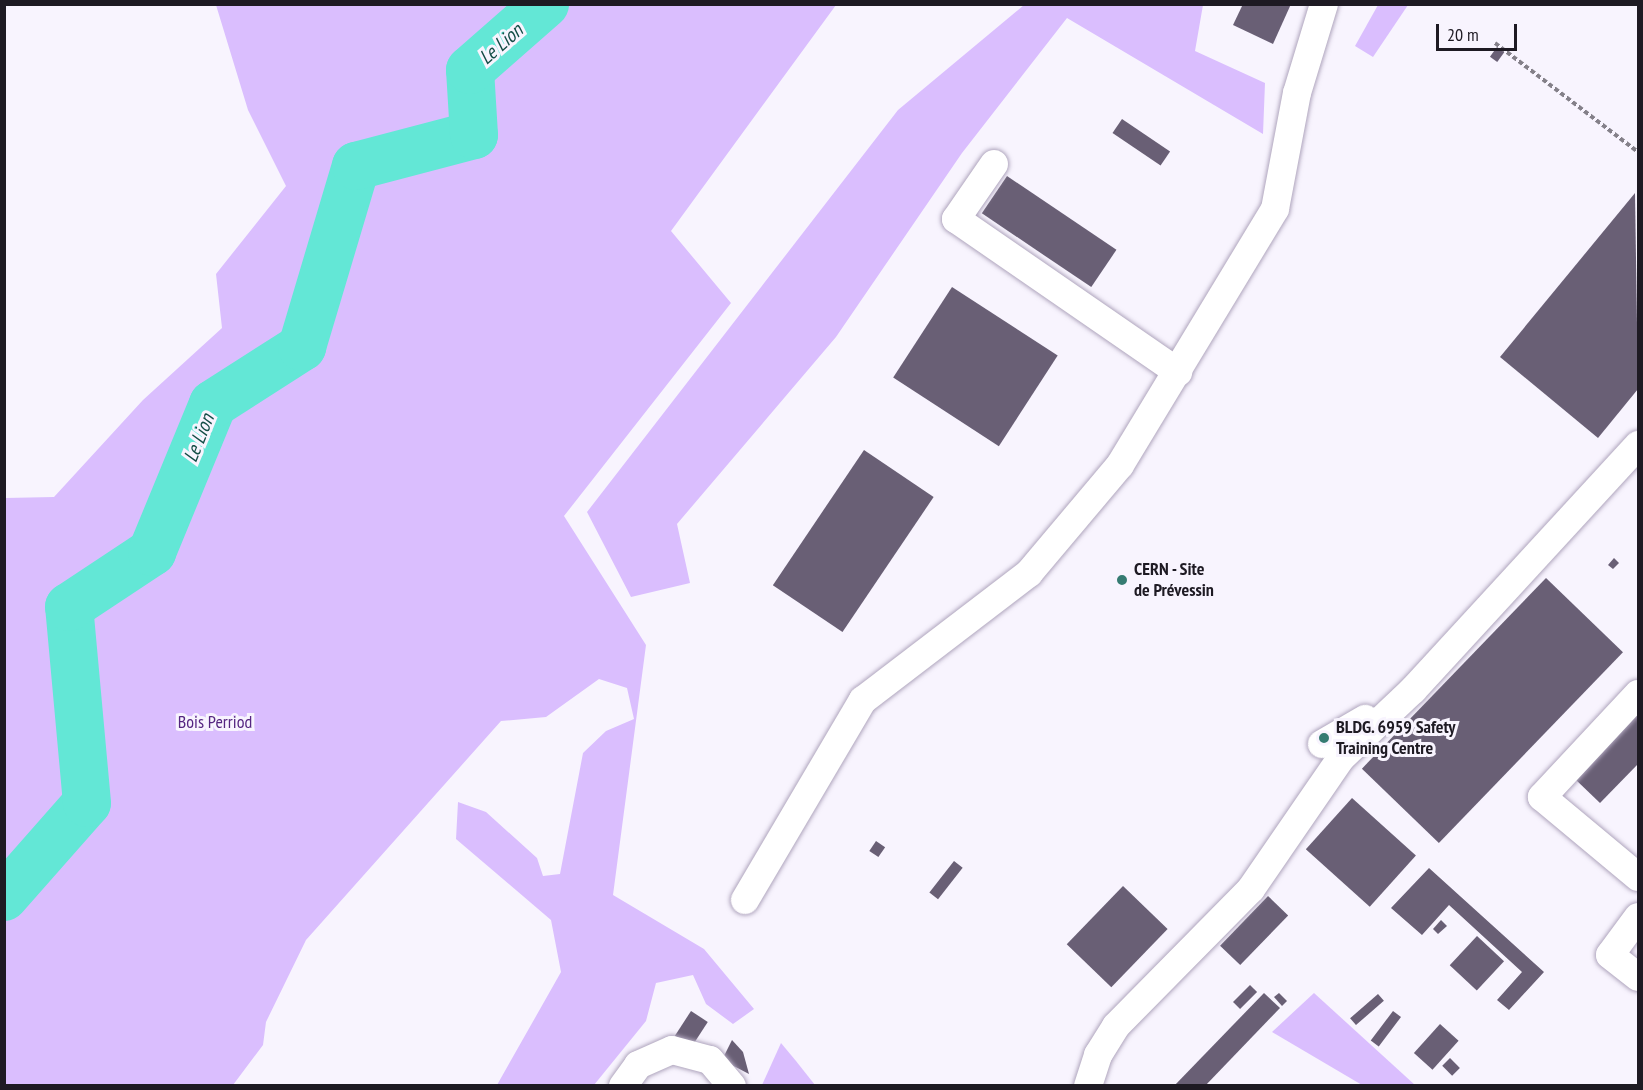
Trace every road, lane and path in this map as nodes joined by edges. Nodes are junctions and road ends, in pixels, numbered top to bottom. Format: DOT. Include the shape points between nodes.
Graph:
graph roads {
  1 [pos="1324,4"];
  2 [pos="1495,44"];
  3 [pos="1638,152"];
  4 [pos="994,164"];
  5 [pos="1178,372"];
  6 [pos="1638,445"];
  7 [pos="1413,690"];
  8 [pos="1638,694"];
  9 [pos="1322,744"];
  10 [pos="1638,877"];
  11 [pos="745,900"];
  12 [pos="1638,917"];
  13 [pos="1638,977"];
  14 [pos="623,1086"];
  15 [pos="732,1086"];
  16 [pos="1088,1086"];
  1 -- 5 [label="lane" via="1297,93 1275,209"];
  2 -- 3 [label="path"];
  4 -- 5 [label="lane" via="956,219"];
  5 -- 11 [label="lane" via="1120,465 1029,573 863,700"];
  6 -- 7 [label="lane"];
  7 -- 9 [label="lane"];
  7 -- 16 [label="lane" via="1341,758 1251,890 1116,1026"];
  8 -- 10 [label="lane" via="1542,797"];
  12 -- 13 [label="lane" via="1610,955"];
  14 -- 15 [label="lane" via="638,1065 672,1050 710,1060"];
}
